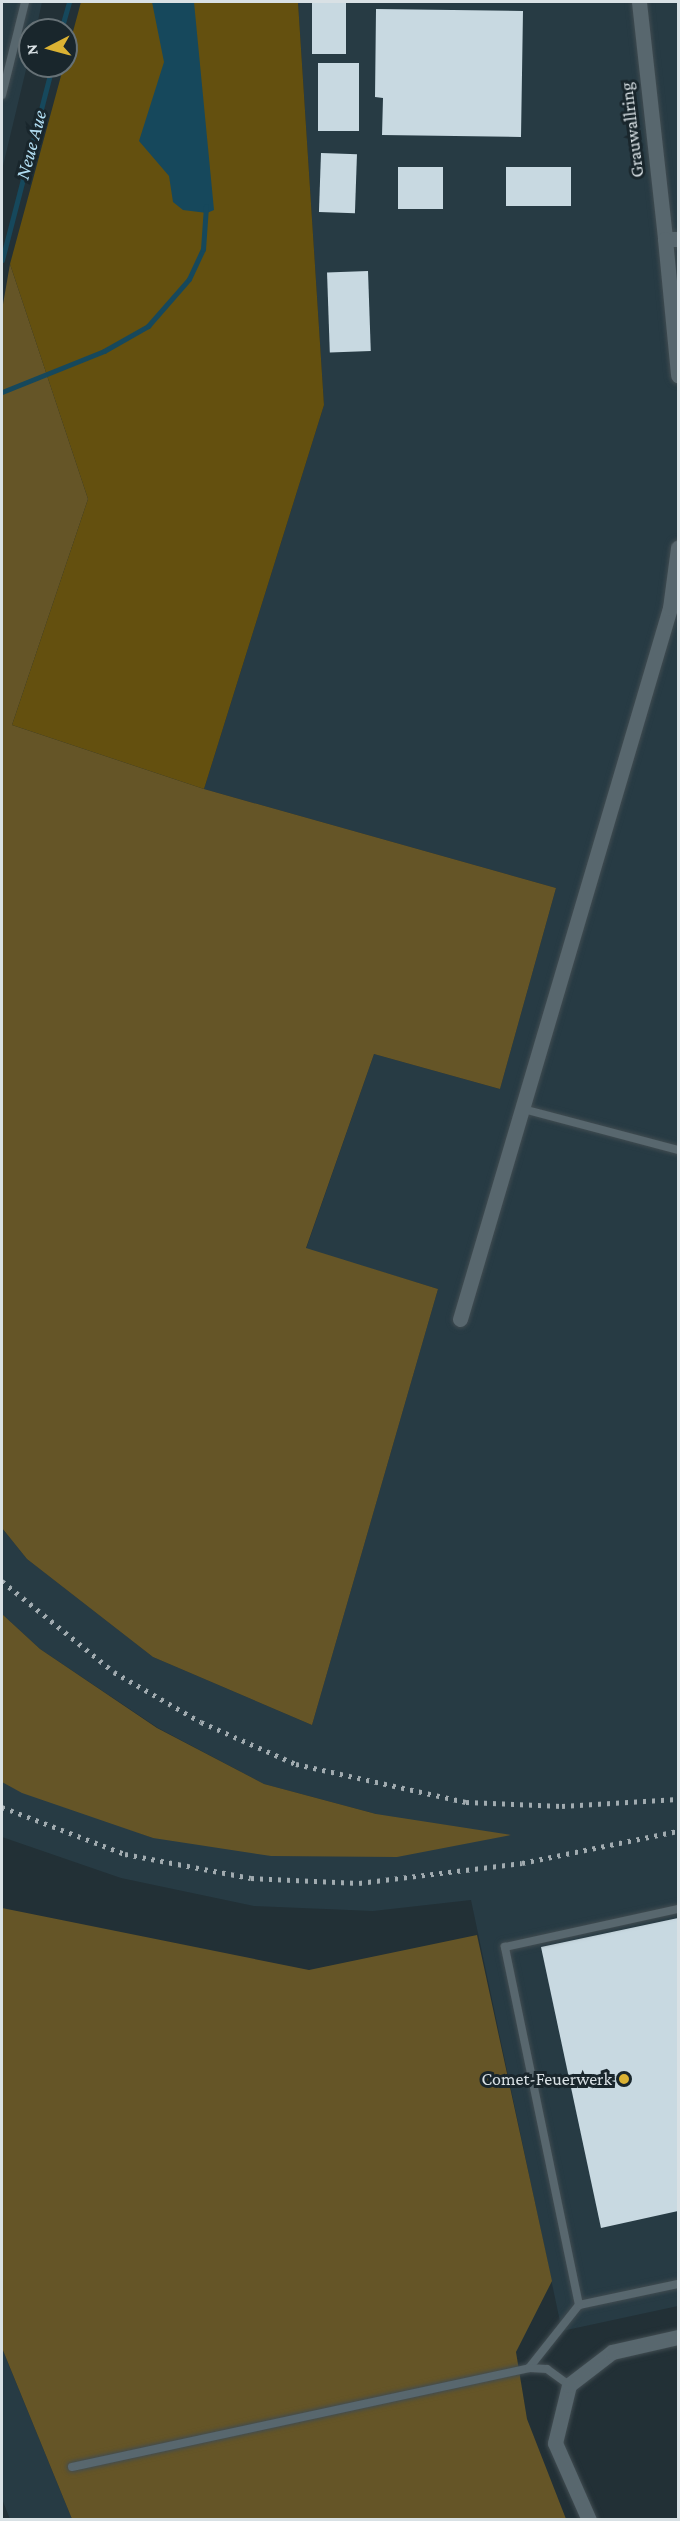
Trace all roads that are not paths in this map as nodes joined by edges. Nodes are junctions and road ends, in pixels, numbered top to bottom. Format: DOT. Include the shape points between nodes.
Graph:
graph roads {
  1 [pos="25,2"];
  2 [pos="639,2"];
  3 [pos="2,95"];
  4 [pos="672,239"];
  5 [pos="678,375"];
  6 [pos="678,548"];
  7 [pos="523,1109"];
  8 [pos="678,1150"];
  9 [pos="460,1319"];
  10 [pos="678,1909"];
  11 [pos="678,2284"];
  12 [pos="579,2305"];
  13 [pos="678,2337"];
  14 [pos="529,2368"];
  15 [pos="569,2385"];
  16 [pos="72,2467"];
  17 [pos="589,2520"];
  1 -- 3 [label="lane"];
  2 -- 4 [label="street, Grauwallring"];
  4 -- 5 [label="street, Grauwallring"];
  6 -- 7 [label="street" via="670,608"];
  7 -- 8 [label="lane"];
  7 -- 9 [label="street"];
  10 -- 12 [label="lane" via="505,1947"];
  11 -- 12 [label="lane"];
  12 -- 14 [label="lane"];
  13 -- 15 [label="street" via="612,2352"];
  14 -- 15 [label="lane" via="547,2369"];
  14 -- 16 [label="lane"];
  15 -- 17 [label="street" via="555,2443"];
}
